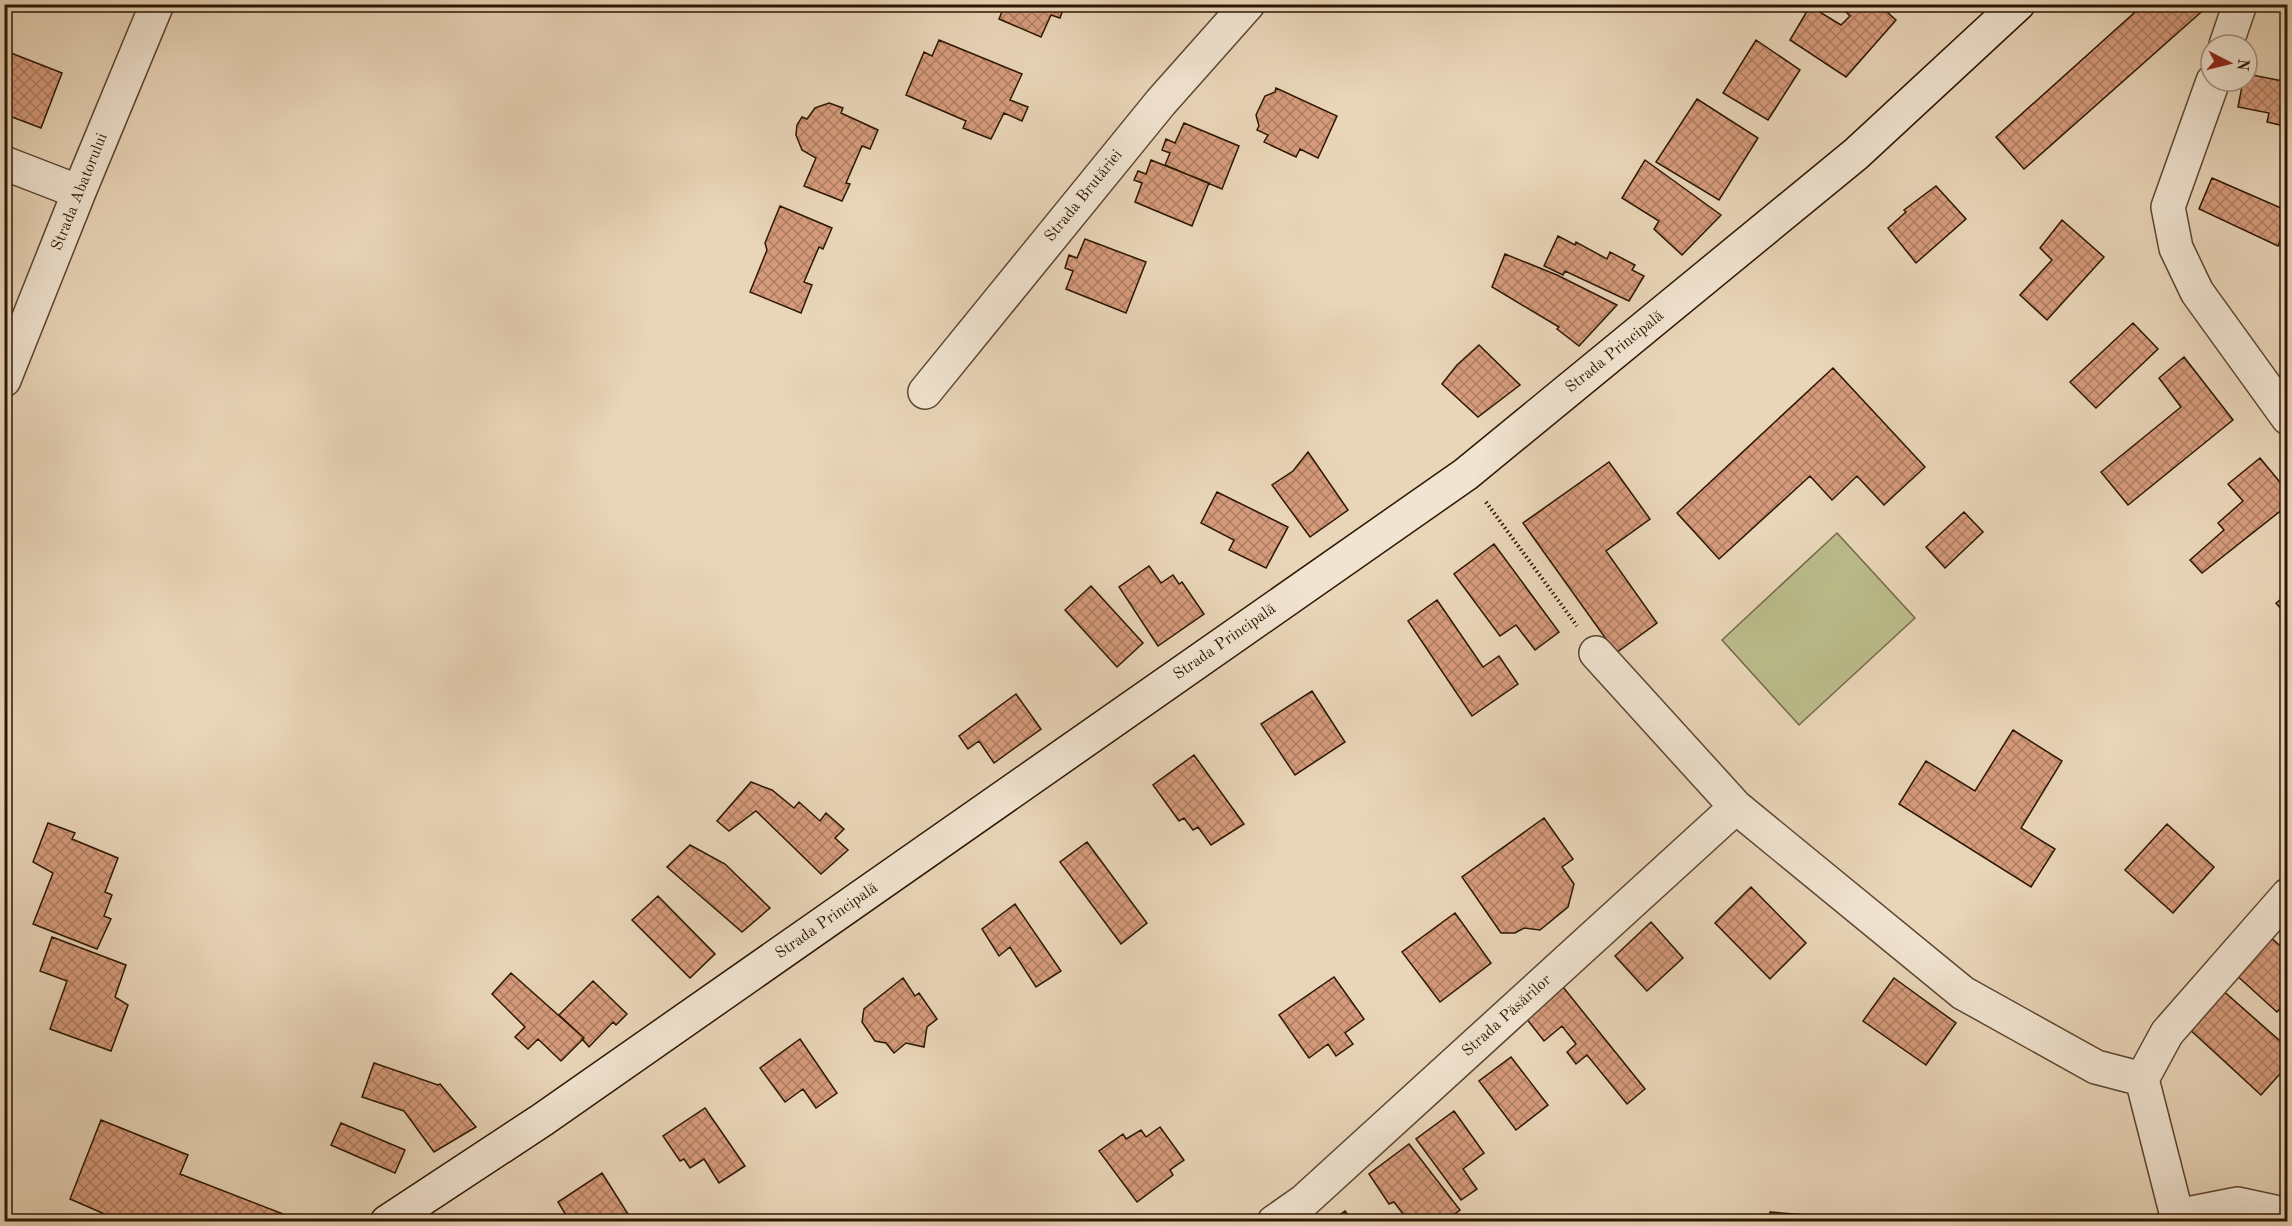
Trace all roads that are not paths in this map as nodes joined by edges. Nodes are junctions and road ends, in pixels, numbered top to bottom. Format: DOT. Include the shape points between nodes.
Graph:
graph roads {
  1 [pos="157,4"];
  2 [pos="1248,4"];
  3 [pos="2018,4"];
  4 [pos="2240,4"];
  5 [pos="2230,33"];
  6 [pos="2209,93"];
  7 [pos="4,163"];
  8 [pos="79,192"];
  9 [pos="16,319"];
  10 [pos="4,380"];
  11 [pos="925,392"];
  12 [pos="2288,418"];
  13 [pos="1596,653"];
  14 [pos="1736,807"];
  15 [pos="2288,895"];
  16 [pos="2142,1079"];
  17 [pos="2288,1215"];
  18 [pos="2171,1219"];
  19 [pos="387,1221"];
  20 [pos="1274,1221"];
  1 -- 8 [label="street, Strada Abatorului"];
  2 -- 11 [label="street, Strada Brutăriei" via="1161,102"];
  3 -- 19 [label="street, Strada Principală" via="1856,154 1466,474 552,1114"];
  4 -- 5 [label="street"];
  6 -- 12 [label="street" via="2168,207 2176,248 2197,292"];
  7 -- 8 [label="street"];
  8 -- 9 [label="street, Strada Abatorului"];
  9 -- 10 [label="street, Strada Abatorului"];
  13 -- 14 [label="street"];
  14 -- 16 [label="street" via="1963,993 2096,1067"];
  14 -- 20 [label="street, Strada Păsărilor" via="1304,1201"];
  15 -- 16 [label="street" via="2167,1033"];
  16 -- 18 [label="street"];
  17 -- 18 [label="street" via="2238,1204"];
}
